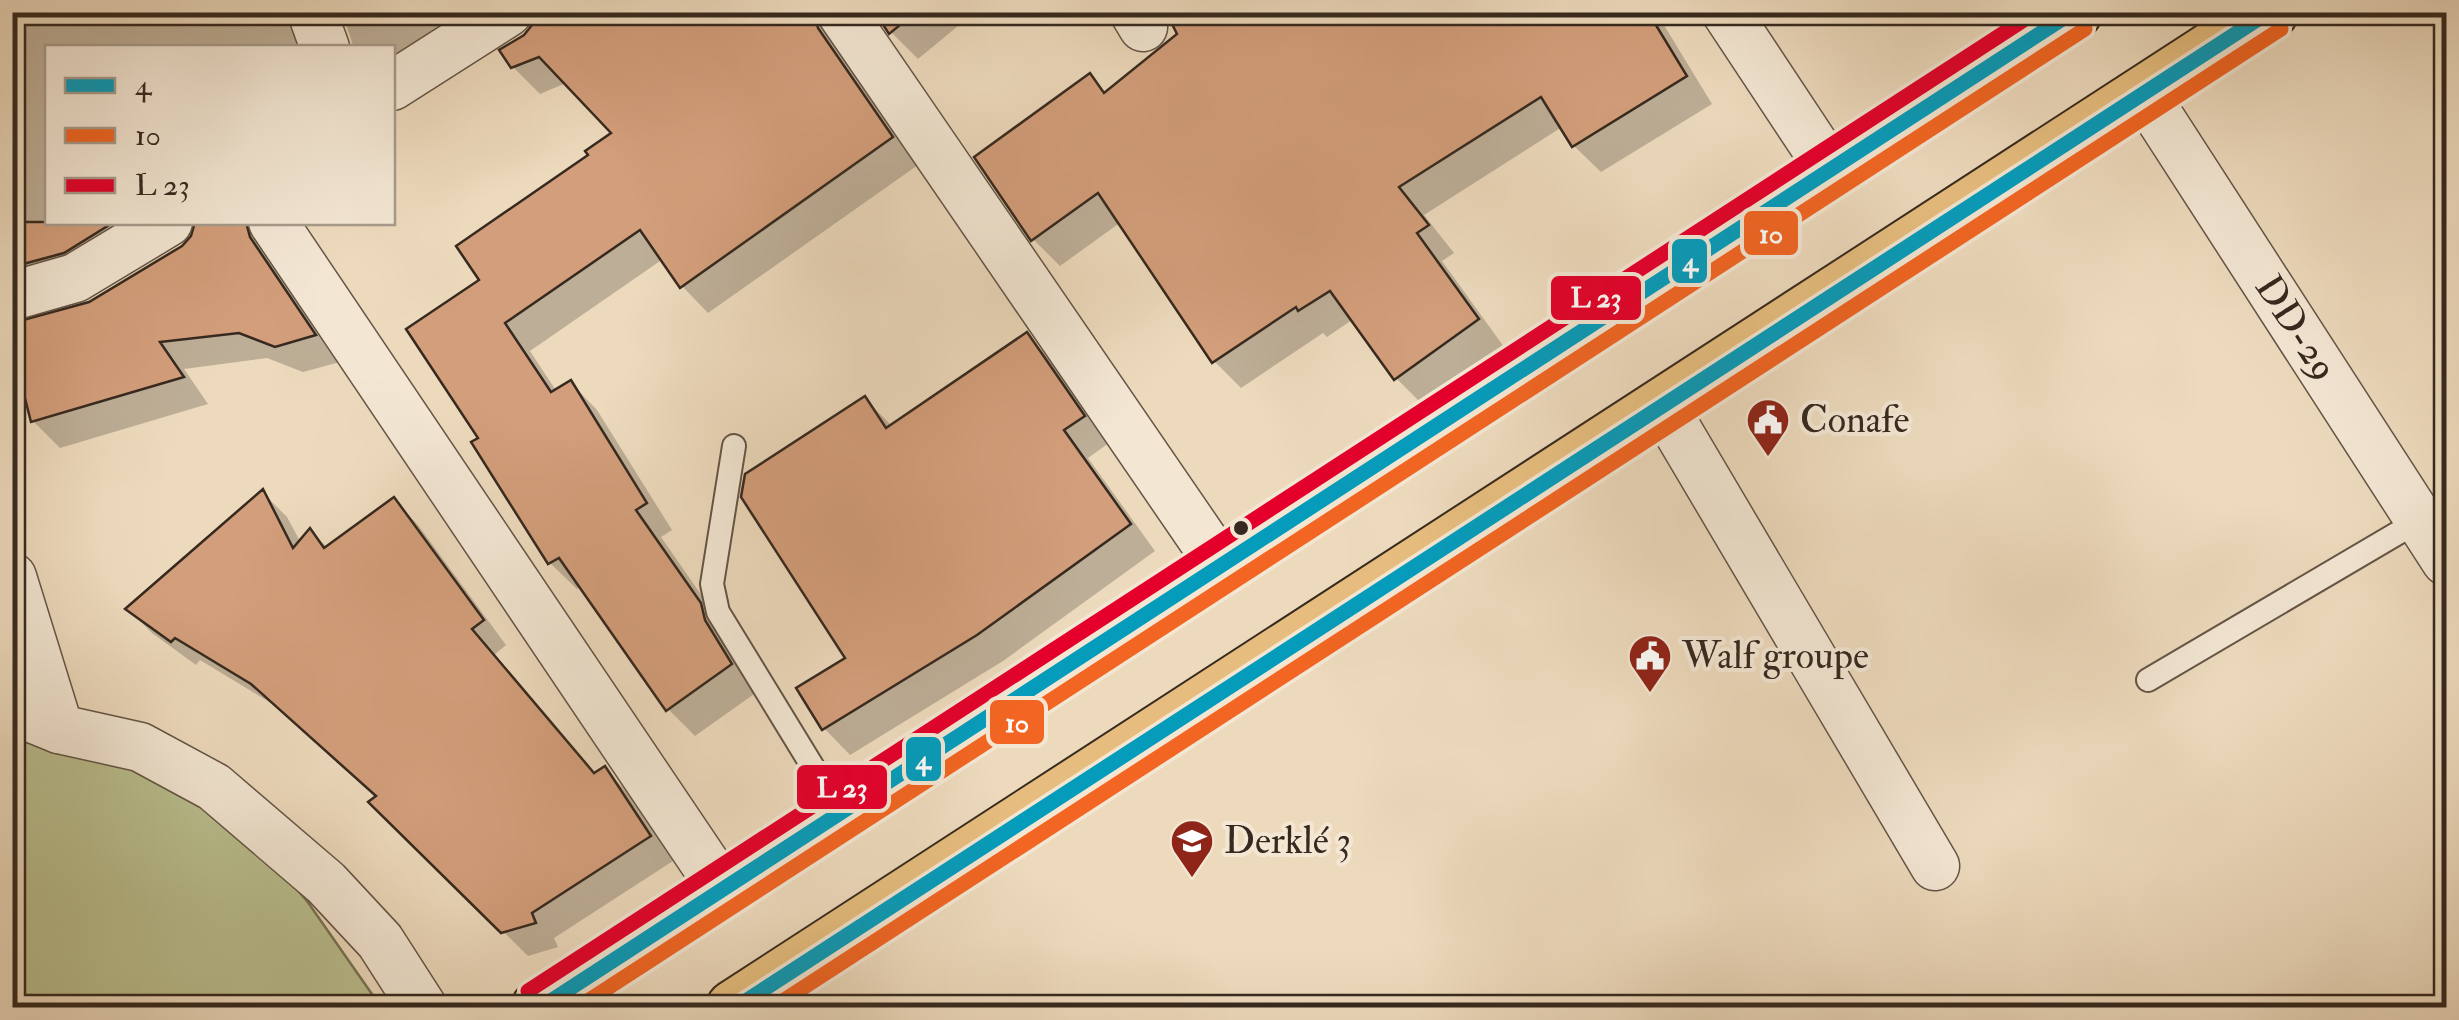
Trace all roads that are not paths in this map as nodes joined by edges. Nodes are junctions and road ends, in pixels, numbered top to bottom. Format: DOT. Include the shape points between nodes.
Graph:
graph roads {
  1 [pos="312,12"];
  2 [pos="508,12"];
  3 [pos="841,12"];
  4 [pos="1726,12"];
  5 [pos="2074,12"];
  6 [pos="2270,12"];
  7 [pos="324,45"];
  8 [pos="395,84"];
  9 [pos="2145,95"];
  10 [pos="1830,168"];
  11 [pos="163,225"];
  12 [pos="275,225"];
  13 [pos="12,296"];
  14 [pos="1663,406"];
  15 [pos="734,446"];
  16 [pos="2420,520"];
  17 [pos="2446,561"];
  18 [pos="1221,566"];
  19 [pos="12,577"];
  20 [pos="2148,680"];
  21 [pos="12,710"];
  22 [pos="59,729"];
  23 [pos="842,812"];
  24 [pos="1936,866"];
  25 [pos="723,890"];
  26 [pos="422,1008"];
  27 [pos="539,1008"];
  28 [pos="734,1008"];
  1 -- 7 [label="street"];
  2 -- 8 [label="street"];
  3 -- 18 [label="street"];
  4 -- 10 [label="street"];
  5 -- 10 [label="main road"];
  6 -- 9 [label="main road"];
  9 -- 14 [label="main road"];
  9 -- 16 [label="street, DD-29"];
  10 -- 18 [label="main road"];
  11 -- 13 [label="street" via="75,278"];
  12 -- 25 [label="street"];
  14 -- 24 [label="street"];
  14 -- 28 [label="main road"];
  15 -- 23 [label="lane" via="712,584 718,612"];
  16 -- 17 [label="street, DD-29"];
  16 -- 20 [label="lane"];
  18 -- 23 [label="main road"];
  19 -- 22 [label="street"];
  21 -- 22 [label="street"];
  22 -- 26 [label="street" via="140,746 214,787 326,882 380,942"];
  23 -- 25 [label="main road"];
  25 -- 27 [label="main road"];
}
